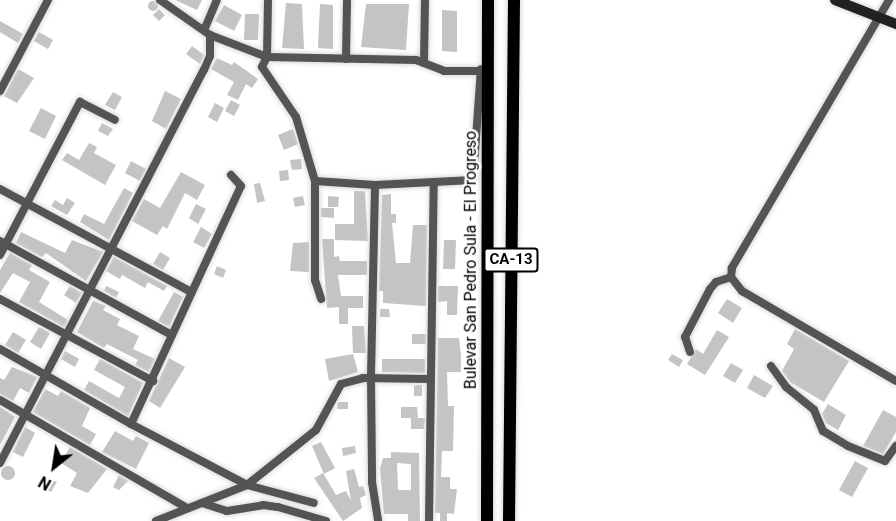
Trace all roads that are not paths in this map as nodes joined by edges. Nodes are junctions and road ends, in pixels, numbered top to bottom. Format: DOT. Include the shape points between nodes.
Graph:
graph roads {
  1 [pos="48,0"];
  2 [pos="160,0"];
  3 [pos="216,0"];
  4 [pos="268,0"];
  5 [pos="347,0"];
  6 [pos="425,0"];
  7 [pos="488,0"];
  8 [pos="514,0"];
  9 [pos="835,0"];
  10 [pos="889,0"];
  11 [pos="878,17"];
  12 [pos="896,24"];
  13 [pos="208,32"];
  14 [pos="267,57"];
  15 [pos="346,59"];
  16 [pos="488,60"];
  17 [pos="424,63"];
  18 [pos="480,71"];
  19 [pos="0,91"];
  20 [pos="115,120"];
  21 [pos="231,175"];
  22 [pos="315,181"];
  23 [pos="434,182"];
  24 [pos="375,185"];
  25 [pos="0,189"];
  26 [pos="27,204"];
  27 [pos="3,242"];
  28 [pos="112,250"];
  29 [pos="0,255"];
  30 [pos="731,277"];
  31 [pos="90,291"];
  32 [pos="191,292"];
  33 [pos="0,299"];
  34 [pos="321,299"];
  35 [pos="67,335"];
  36 [pos="172,335"];
  37 [pos="0,349"];
  38 [pos="690,352"];
  39 [pos="771,366"];
  40 [pos="47,374"];
  41 [pos="371,378"];
  42 [pos="430,379"];
  43 [pos="153,381"];
  44 [pos="896,381"];
  45 [pos="0,400"];
  46 [pos="26,414"];
  47 [pos="131,424"];
  48 [pos="896,446"];
  49 [pos="3,453"];
  50 [pos="0,463"];
  51 [pos="247,485"];
  52 [pos="202,503"];
  53 [pos="314,503"];
  54 [pos="187,508"];
  55 [pos="156,521"];
  56 [pos="326,521"];
  57 [pos="378,521"];
  58 [pos="429,521"];
  59 [pos="487,521"];
  60 [pos="509,521"];
  1 -- 19 [label="street"];
  2 -- 13 [label="street"];
  3 -- 13 [label="street"];
  4 -- 14 [label="street"];
  5 -- 15 [label="street"];
  6 -- 17 [label="street"];
  7 -- 16 [label="main road, Bulevar San Pedro Sula - El Progreso / CA-13"];
  8 -- 60 [label="main road, CA-13"];
  9 -- 11 [label="street"];
  10 -- 11 [label="street"];
  11 -- 12 [label="street"];
  11 -- 30 [label="street" via="732,268"];
  13 -- 14 [label="street"];
  13 -- 28 [label="street" via="210,56 204,70"];
  14 -- 15 [label="street"];
  14 -- 22 [label="street" via="262,67 296,117"];
  15 -- 17 [label="street"];
  16 -- 18 [label="street"];
  16 -- 59 [label="main road, Bulevar San Pedro Sula - El Progreso / CA-13"];
  17 -- 18 [label="street" via="444,71"];
  18 -- 23 [label="street" via="475,175 467,181"];
  20 -- 26 [label="street" via="80,102"];
  21 -- 32 [label="street" via="241,186"];
  22 -- 24 [label="street"];
  22 -- 34 [label="street" via="315,280"];
  23 -- 24 [label="street"];
  23 -- 42 [label="street"];
  24 -- 41 [label="street"];
  25 -- 26 [label="street"];
  26 -- 27 [label="street"];
  26 -- 28 [label="street"];
  27 -- 29 [label="street"];
  27 -- 31 [label="street"];
  28 -- 31 [label="street"];
  28 -- 32 [label="street"];
  30 -- 38 [label="street" via="716,282 710,289 684,337"];
  30 -- 44 [label="street" via="742,291"];
  31 -- 35 [label="street"];
  31 -- 36 [label="street"];
  32 -- 36 [label="street"];
  33 -- 35 [label="street"];
  35 -- 40 [label="street"];
  35 -- 43 [label="street"];
  36 -- 43 [label="street"];
  37 -- 40 [label="street"];
  39 -- 48 [label="street" via="786,387 814,410 823,431 885,461"];
  40 -- 46 [label="street"];
  40 -- 47 [label="street"];
  41 -- 42 [label="street"];
  41 -- 51 [label="street" via="350,380 336,388 316,430"];
  41 -- 57 [label="street" via="372,482"];
  42 -- 58 [label="street"];
  43 -- 47 [label="street"];
  45 -- 46 [label="street"];
  46 -- 49 [label="street"];
  46 -- 54 [label="street"];
  47 -- 51 [label="street"];
  49 -- 50 [label="street"];
  51 -- 52 [label="street"];
  51 -- 53 [label="street"];
  52 -- 54 [label="street"];
  52 -- 56 [label="street" via="227,511 263,505"];
  54 -- 55 [label="street"];
}
